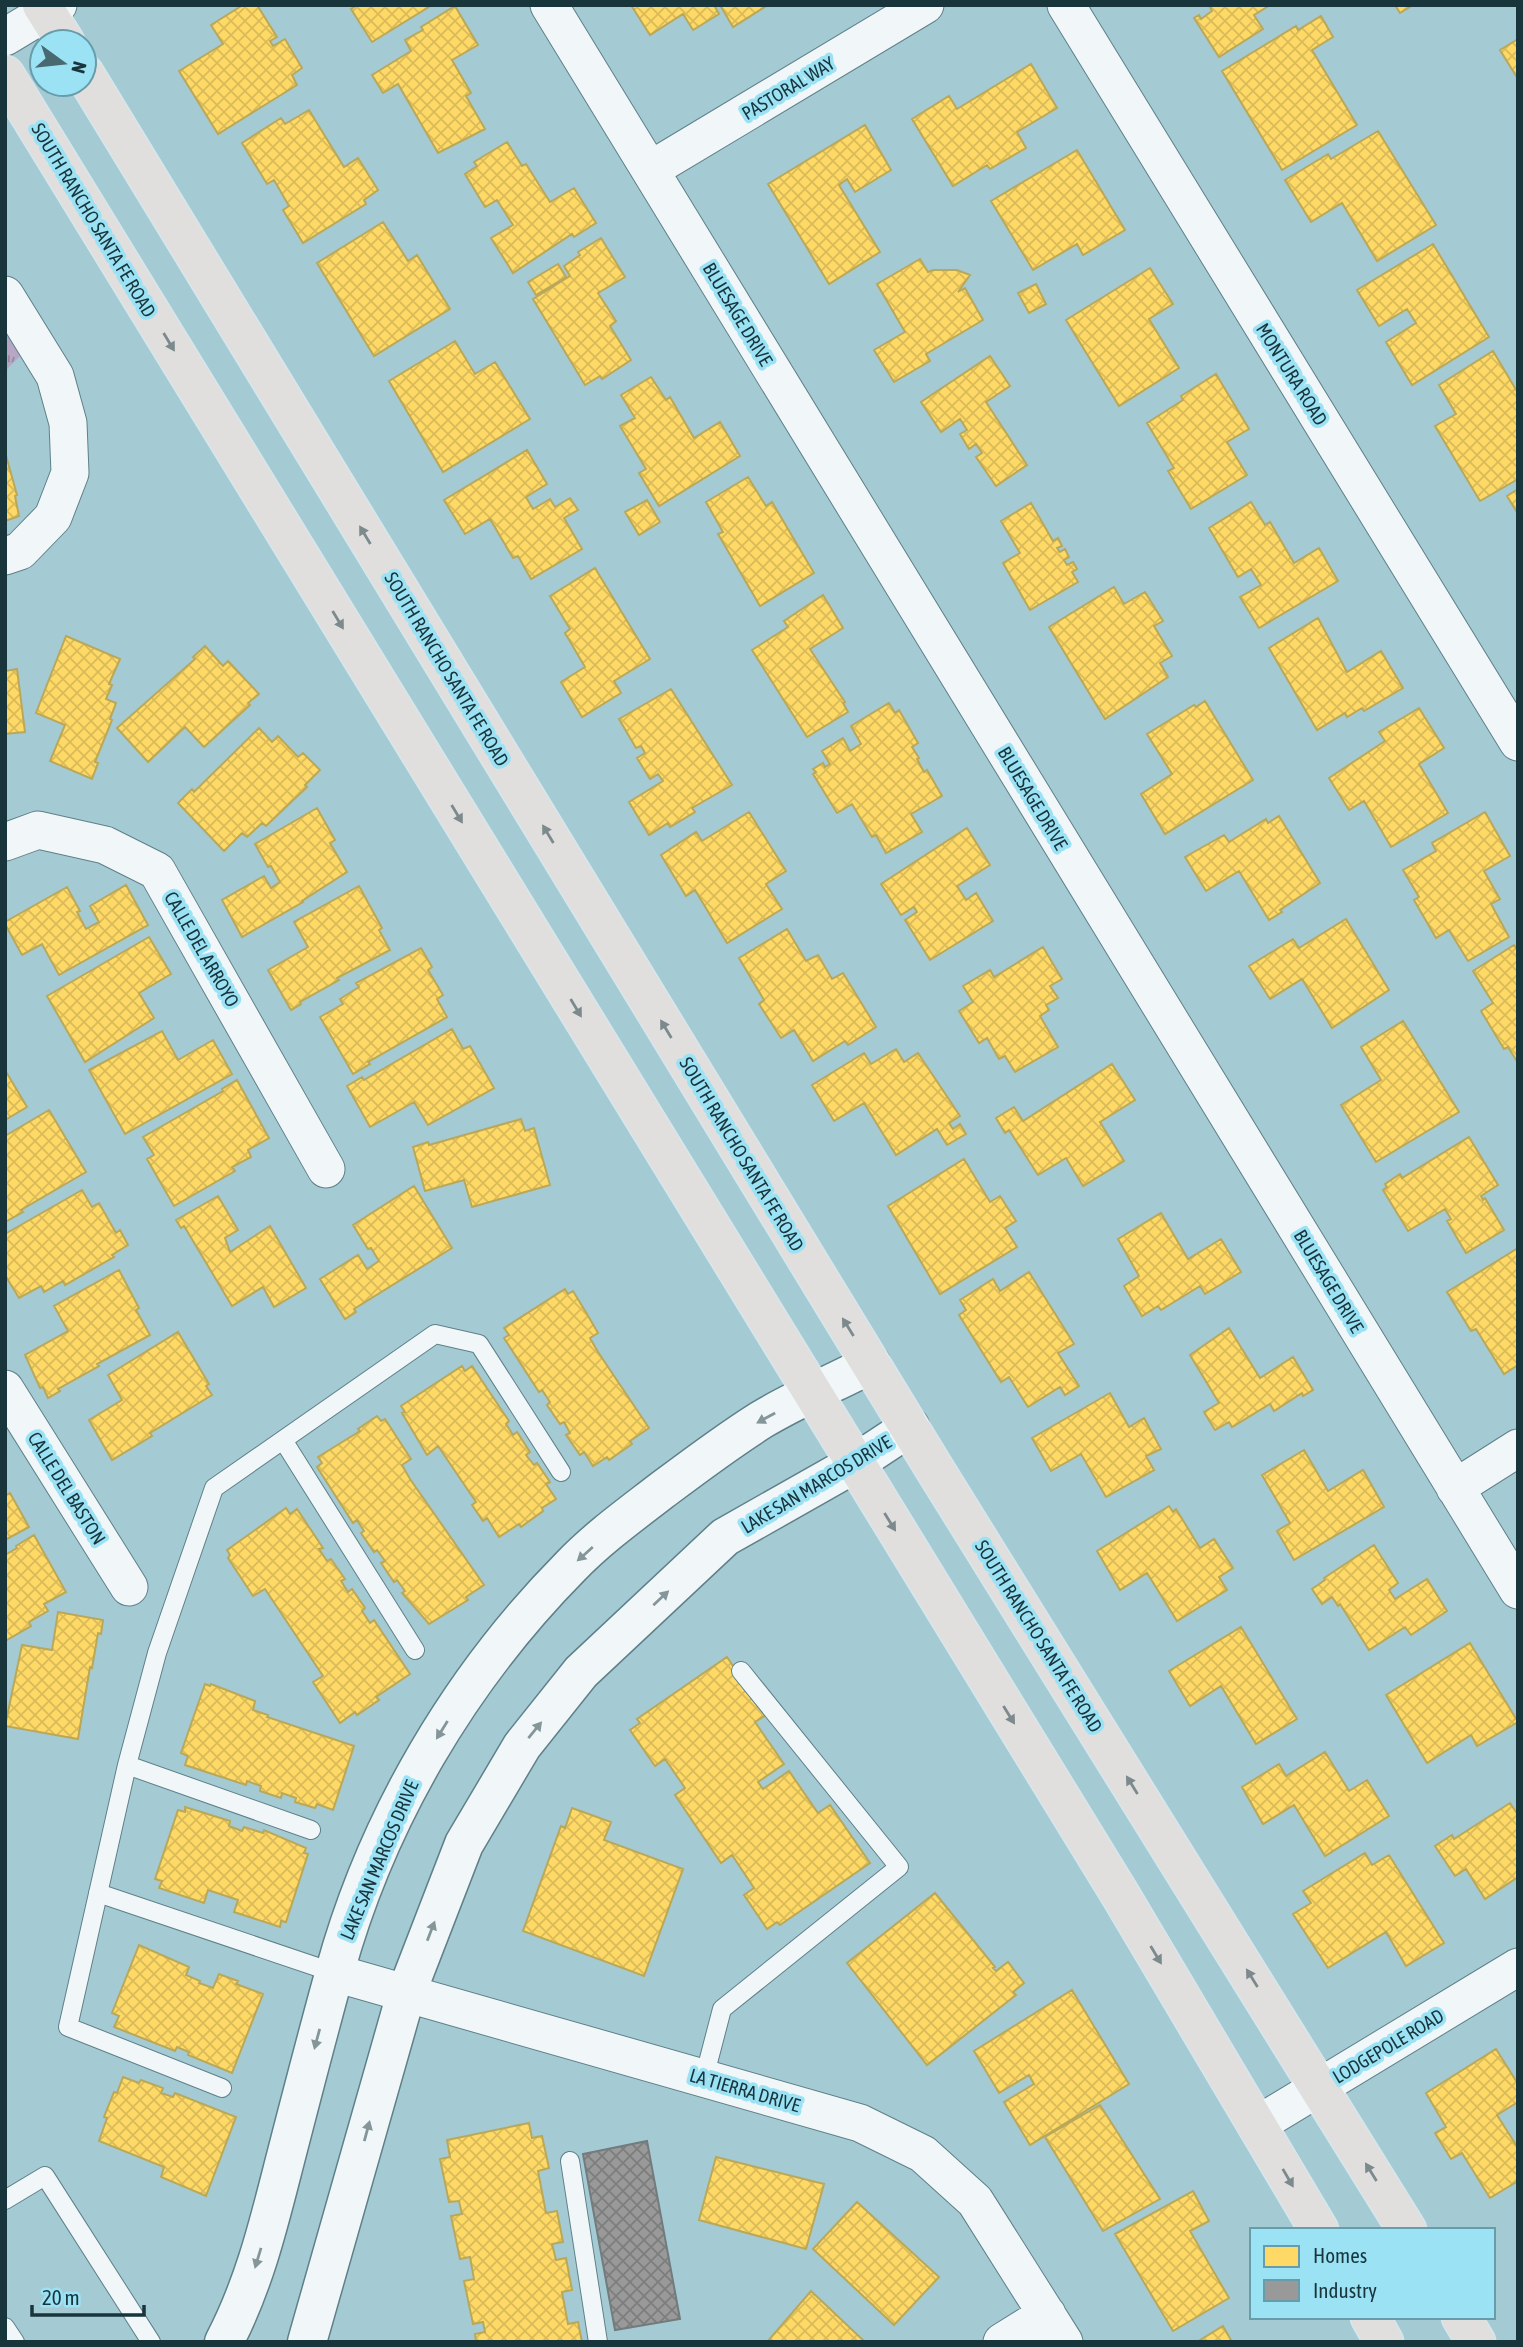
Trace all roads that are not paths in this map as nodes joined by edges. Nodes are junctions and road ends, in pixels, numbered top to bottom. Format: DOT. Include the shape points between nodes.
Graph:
graph roads {
  1 [pos="550,5"];
  2 [pos="925,5"];
  3 [pos="1066,5"];
  4 [pos="53,16"];
  5 [pos="5,37"];
  6 [pos="5,75"];
  7 [pos="98,97"];
  8 [pos="650,170"];
  9 [pos="5,295"];
  10 [pos="5,556"];
  11 [pos="1518,742"];
  12 [pos="5,842"];
  13 [pos="326,1168"];
  14 [pos="871,1364"];
  15 [pos="5,1389"];
  16 [pos="812,1394"];
  17 [pos="911,1427"];
  18 [pos="283,1440"];
  19 [pos="1518,1448"];
  20 [pos="854,1464"];
  21 [pos="561,1472"];
  22 [pos="1455,1488"];
  23 [pos="129,1587"];
  24 [pos="1518,1590"];
  25 [pos="415,1650"];
  26 [pos="741,1671"];
  27 [pos="127,1765"];
  28 [pos="311,1830"];
  29 [pos="98,1893"];
  30 [pos="1518,1967"];
  31 [pos="335,1973"];
  32 [pos="406,1994"];
  33 [pos="704,2078"];
  34 [pos="222,2088"];
  35 [pos="1320,2088"];
  36 [pos="1257,2125"];
  37 [pos="570,2161"];
  38 [pos="5,2200"];
  39 [pos="1318,2228"];
  40 [pos="1406,2228"];
  41 [pos="1371,2319"];
  42 [pos="1462,2319"];
  43 [pos="5,2327"];
  44 [pos="1056,2328"];
  45 [pos="310,2341"];
  46 [pos="15,2342"];
  47 [pos="151,2342"];
  48 [pos="224,2342"];
  49 [pos="598,2342"];
  50 [pos="1002,2342"];
  51 [pos="1384,2342"];
  52 [pos="1476,2342"];
  1 -- 8 [label="street, BLUESAGE DRIVE"];
  2 -- 8 [label="street, PASTORAL WAY"];
  3 -- 11 [label="street, MONTURA ROAD"];
  4 -- 5 [label="street"];
  6 -- 16 [label="main road, SOUTH RANCHO SANTA FE ROAD, one-way"];
  14 -- 7 [label="main road, SOUTH RANCHO SANTA FE ROAD, one-way"];
  8 -- 22 [label="street, BLUESAGE DRIVE"];
  9 -- 10 [label="street" via="55,376 68,423 70,473 52,517 20,551"];
  12 -- 13 [label="street, CALLE DEL ARROYO" via="38,830 105,845 157,871"];
  14 -- 16 [label="street, LAKE SAN MARCOS DRIVE"];
  14 -- 17 [label="main road, SOUTH RANCHO SANTA FE ROAD"];
  15 -- 23 [label="street, CALLE DEL BASTON"];
  16 -- 20 [label="main road, SOUTH RANCHO SANTA FE ROAD"];
  16 -- 31 [label="street, LAKE SAN MARCOS DRIVE, one-way" via="762,1420 620,1522 572,1565 492,1657 414,1774 392,1818 351,1918"];
  17 -- 20 [label="street, LAKE SAN MARCOS DRIVE"];
  35 -- 17 [label="main road, SOUTH RANCHO SANTA FE ROAD, one-way"];
  18 -- 21 [label="lane" via="435,1334 479,1344"];
  18 -- 25 [label="lane"];
  18 -- 27 [label="lane" via="214,1488 157,1653"];
  19 -- 22 [label="street"];
  32 -- 20 [label="street, LAKE SAN MARCOS DRIVE, one-way" via="464,1844 522,1746 581,1672 725,1537"];
  20 -- 36 [label="main road, SOUTH RANCHO SANTA FE ROAD, one-way"];
  22 -- 24 [label="street, BLUESAGE DRIVE"];
  26 -- 33 [label="lane" via="899,1867 722,2009"];
  27 -- 28 [label="lane"];
  27 -- 29 [label="lane"];
  29 -- 31 [label="lane"];
  29 -- 34 [label="lane" via="68,2027"];
  30 -- 35 [label="street, LODGEPOLE ROAD"];
  31 -- 32 [label="street, LA TIERRA DRIVE"];
  31 -- 48 [label="street, LAKE SAN MARCOS DRIVE, one-way" via="267,2231 247,2293"];
  32 -- 33 [label="street, LA TIERRA DRIVE"];
  45 -- 32 [label="street, LAKE SAN MARCOS DRIVE, one-way"];
  33 -- 44 [label="street, LA TIERRA DRIVE" via="860,2123 923,2154 975,2201"];
  35 -- 36 [label="street, LODGEPOLE ROAD"];
  40 -- 35 [label="main road, SOUTH RANCHO SANTA FE ROAD, one-way"];
  36 -- 39 [label="main road, SOUTH RANCHO SANTA FE ROAD, one-way"];
  37 -- 49 [label="lane"];
  38 -- 47 [label="lane" via="46,2176"];
  41 -- 51 [label="main road"];
  42 -- 52 [label="main road"];
  43 -- 46 [label="lane"];
  44 -- 50 [label="street"];
}
